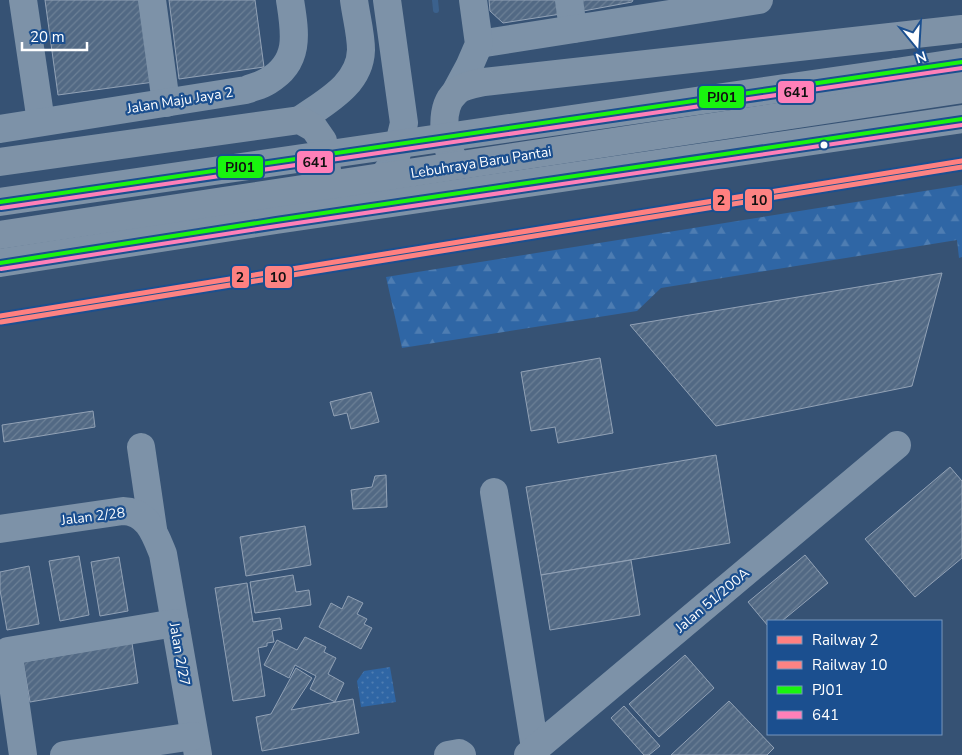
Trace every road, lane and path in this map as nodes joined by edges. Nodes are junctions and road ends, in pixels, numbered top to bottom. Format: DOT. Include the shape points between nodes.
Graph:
graph roads {
  1 [pos="24,0"];
  2 [pos="152,0"];
  3 [pos="290,0"];
  4 [pos="354,0"];
  5 [pos="387,0"];
  6 [pos="473,0"];
  7 [pos="568,0"];
  8 [pos="759,0"];
  9 [pos="693,5"];
  10 [pos="573,29"];
  11 [pos="962,30"];
  12 [pos="479,44"];
  13 [pos="962,62"];
  14 [pos="962,89"];
  15 [pos="455,93"];
  16 [pos="166,103"];
  17 [pos="962,119"];
  18 [pos="300,120"];
  19 [pos="41,122"];
  20 [pos="0,128"];
  21 [pos="0,162"];
  22 [pos="512,186"];
  23 [pos="0,202"];
  24 [pos="276,220"];
  25 [pos="0,235"];
  26 [pos="0,263"];
  27 [pos="897,445"];
  28 [pos="141,447"];
  29 [pos="494,492"];
  30 [pos="0,529"];
  31 [pos="153,529"];
  32 [pos="163,554"];
  33 [pos="175,623"];
  34 [pos="196,745"];
  35 [pos="532,752"];
  36 [pos="23,755"];
  37 [pos="68,755"];
  38 [pos="448,755"];
  39 [pos="462,755"];
  1 -- 19 [label="street"];
  2 -- 16 [label="street"];
  3 -- 16 [label="street, Jalan Maju Jaya 2" via="295,34 292,54 283,70 268,82 246,90"];
  4 -- 18 [label="street" via="361,50 358,66 350,81 332,98"];
  5 -- 24 [label="street" via="404,123 395,161 381,179 362,190"];
  6 -- 12 [label="street"];
  7 -- 10 [label="street"];
  8 -- 9 [label="street"];
  9 -- 10 [label="street"];
  10 -- 12 [label="street"];
  11 -- 15 [label="highway" via="484,82"];
  12 -- 15 [label="street"];
  13 -- 23 [label="highway, Lebuhraya Baru Pantai, bridge"];
  14 -- 25 [label="highway, Lebuhraya Baru Pantai, bridge"];
  15 -- 22 [label="highway" via="446,108 444,122 451,156 462,171 480,181"];
  16 -- 19 [label="street, Jalan Maju Jaya 2"];
  17 -- 22 [label="highway"];
  18 -- 21 [label="highway"];
  18 -- 24 [label="highway" via="314,128 324,141 327,170 307,199"];
  19 -- 20 [label="street, Jalan Maju Jaya 2"];
  22 -- 24 [label="highway"];
  24 -- 26 [label="highway"];
  27 -- 35 [label="street, Jalan 51/200A"];
  28 -- 31 [label="street"];
  29 -- 35 [label="street"];
  30 -- 31 [label="street, Jalan 2/28" via="123,511 139,514"];
  31 -- 32 [label="street, Jalan 2/28"];
  32 -- 33 [label="street, Jalan 2/27"];
  33 -- 34 [label="street, Jalan 2/27"];
  33 -- 36 [label="street" via="8,651"];
  34 -- 37 [label="street"];
  38 -- 39 [label="street"];
}
